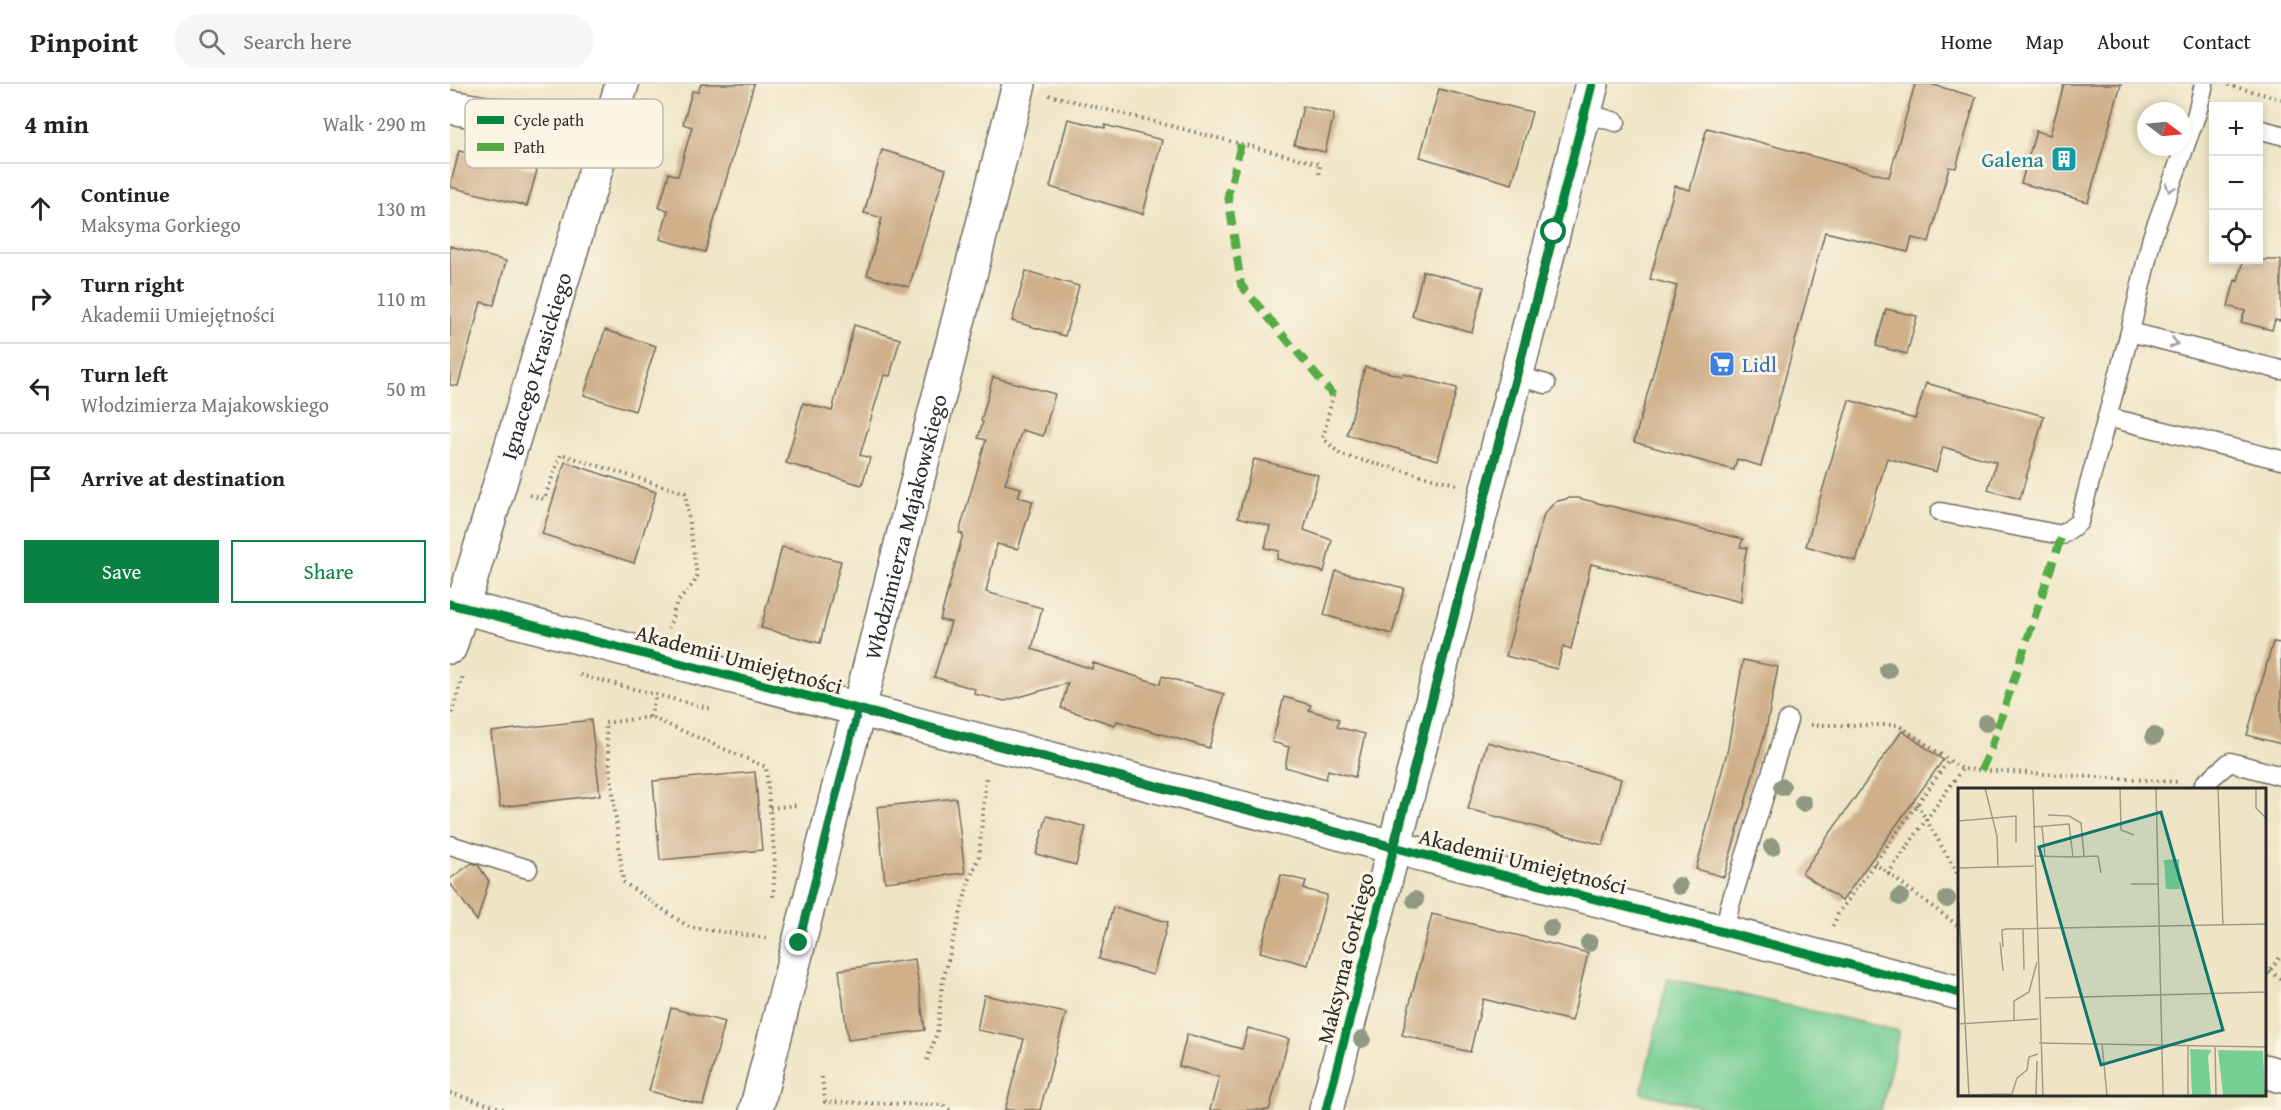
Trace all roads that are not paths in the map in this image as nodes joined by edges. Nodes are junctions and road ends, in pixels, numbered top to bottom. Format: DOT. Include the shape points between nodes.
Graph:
graph roads {
  1 [pos="622,84"];
  2 [pos="2204,84"];
  3 [pos="1034,89"];
  4 [pos="618,99"];
  5 [pos="1589,99"];
  6 [pos="450,107"];
  7 [pos="465,110"];
  8 [pos="2205,116"];
  9 [pos="1616,122"];
  10 [pos="2263,130"];
  11 [pos="2281,135"];
  12 [pos="596,168"];
  13 [pos="2130,332"];
  14 [pos="2281,370"];
  15 [pos="2107,417"];
  16 [pos="2281,460"];
  17 [pos="1940,512"];
  18 [pos="456,605"];
  19 [pos="450,646"];
  20 [pos="858,710"];
  21 [pos="1788,720"];
  22 [pos="2281,776"];
  23 [pos="2203,786"];
  24 [pos="450,845"];
  25 [pos="1393,847"];
  26 [pos="528,869"];
  27 [pos="1724,932"];
  28 [pos="1958,992"];
  29 [pos="2266,1071"];
  30 [pos="2281,1076"];
  31 [pos="756,1110"];
  32 [pos="1326,1110"];
  1 -- 4 [label="street, Ignacego Krasickiego"];
  2 -- 8 [label="lane"];
  3 -- 20 [label="street, Włodzimierza Majakowskiego"];
  5 -- 9 [label="lane"];
  5 -- 25 [label="street, Maksyma Gorkiego" via="1531,380"];
  6 -- 7 [label="street"];
  8 -- 13 [label="lane, one-way" via="2152,237"];
  10 -- 11 [label="lane"];
  12 -- 18 [label="street, Ignacego Krasickiego"];
  13 -- 14 [label="lane, one-way"];
  13 -- 15 [label="lane"];
  15 -- 16 [label="lane"];
  15 -- 17 [label="lane" via="2079,522 2062,535"];
  18 -- 19 [label="street, Ignacego Krasickiego"];
  18 -- 20 [label="street, Akademii Umiejętności"];
  20 -- 25 [label="street, Akademii Umiejętności"];
  20 -- 31 [label="street, Włodzimierza Majakowskiego"];
  21 -- 27 [label="lane"];
  22 -- 23 [label="lane" via="2230,762"];
  24 -- 26 [label="lane"];
  25 -- 27 [label="street, Akademii Umiejętności"];
  25 -- 32 [label="street, Maksyma Gorkiego"];
  27 -- 28 [label="street, Akademii Umiejętności"];
  29 -- 30 [label="street"];
}
